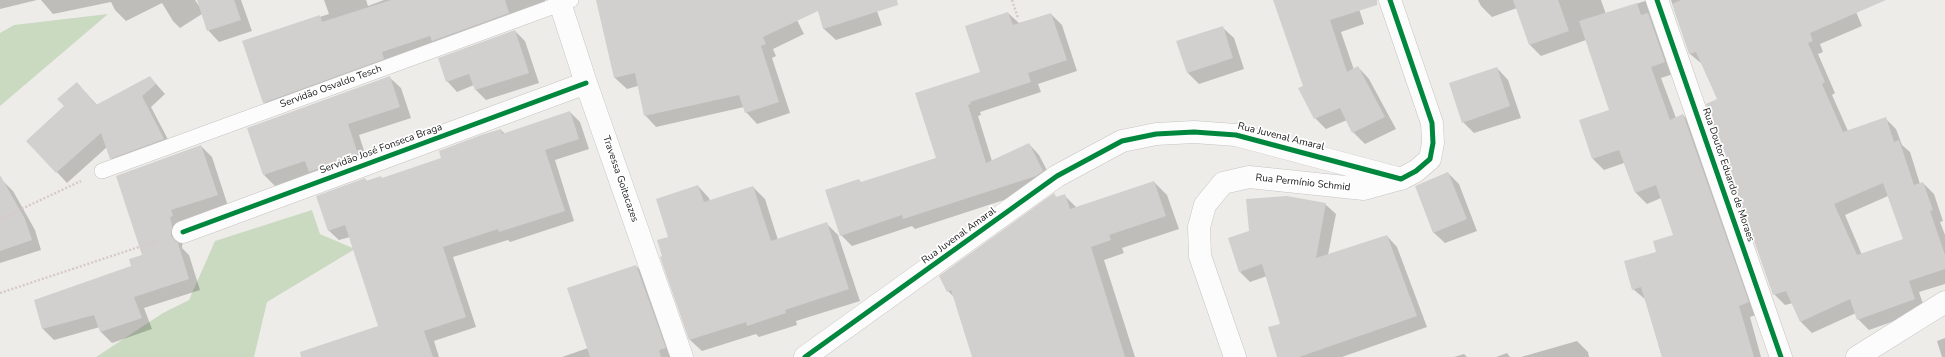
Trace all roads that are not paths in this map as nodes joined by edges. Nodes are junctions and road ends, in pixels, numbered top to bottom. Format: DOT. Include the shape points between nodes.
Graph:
graph roads {
  1 [pos="1390,0"];
  2 [pos="1657,0"];
  3 [pos="564,1"];
  4 [pos="586,83"];
  5 [pos="102,171"];
  6 [pos="1401,179"];
  7 [pos="183,232"];
  8 [pos="1945,302"];
  9 [pos="682,357"];
  10 [pos="805,357"];
  11 [pos="1235,357"];
  12 [pos="1781,357"];
  13 [pos="1856,357"];
  1 -- 6 [label="street" via="1432,123 1433,143 1430,159"];
  2 -- 12 [label="street, Rua Doutor Eduardo de Moraes"];
  3 -- 4 [label="street, Travessa Goitacazes"];
  3 -- 5 [label="lane, Servidão Osvaldo Tesch"];
  4 -- 7 [label="street, Servidão José Fonseca Braga"];
  4 -- 9 [label="street, Travessa Goitacazes"];
  6 -- 10 [label="street, Rua Juvenal Amaral" via="1236,134 1156,134 1122,141 1057,176"];
  6 -- 11 [label="street, Rua Permínio Schmid" via="1364,189 1249,177 1224,183 1205,205 1199,227 1200,256"];
  8 -- 13 [label="street"];
}
